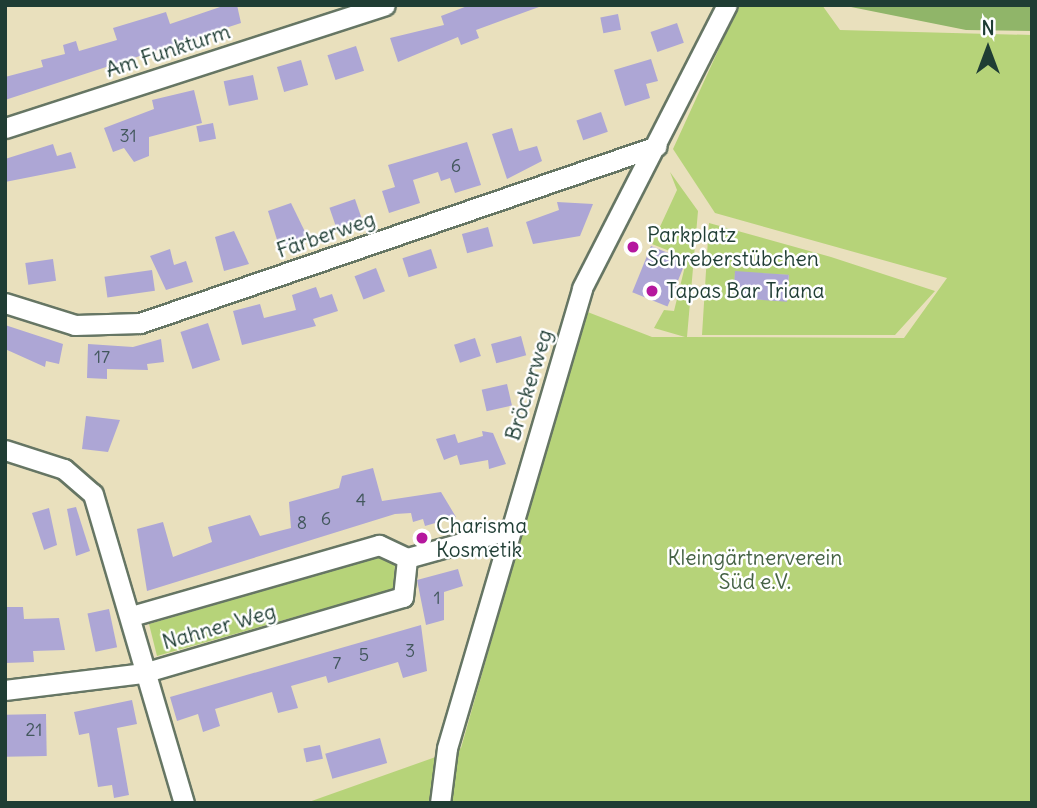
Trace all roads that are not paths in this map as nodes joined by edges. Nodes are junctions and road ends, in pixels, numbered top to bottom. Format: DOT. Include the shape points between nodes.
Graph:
graph roads {
  1 [pos="385,5"];
  2 [pos="727,5"];
  3 [pos="5,128"];
  4 [pos="657,146"];
  5 [pos="5,303"];
  6 [pos="5,450"];
  7 [pos="508,530"];
  8 [pos="407,558"];
  9 [pos="131,615"];
  10 [pos="143,673"];
  11 [pos="5,690"];
  12 [pos="184,803"];
  13 [pos="440,803"];
  1 -- 3 [label="street, Am Funkturm"];
  2 -- 4 [label="street, Bröckerweg"];
  4 -- 5 [label="street, Färberweg" via="140,323 75,325"];
  4 -- 7 [label="street, Bröckerweg" via="582,288"];
  6 -- 9 [label="street" via="64,469 93,494"];
  7 -- 8 [label="street"];
  7 -- 13 [label="street, Bröckerweg" via="447,748"];
  8 -- 9 [label="street, Nahner Weg" via="379,545"];
  8 -- 10 [label="street, Nahner Weg" via="403,597"];
  9 -- 10 [label="street"];
  10 -- 11 [label="street, Nahner Weg"];
  10 -- 12 [label="street"];
}
